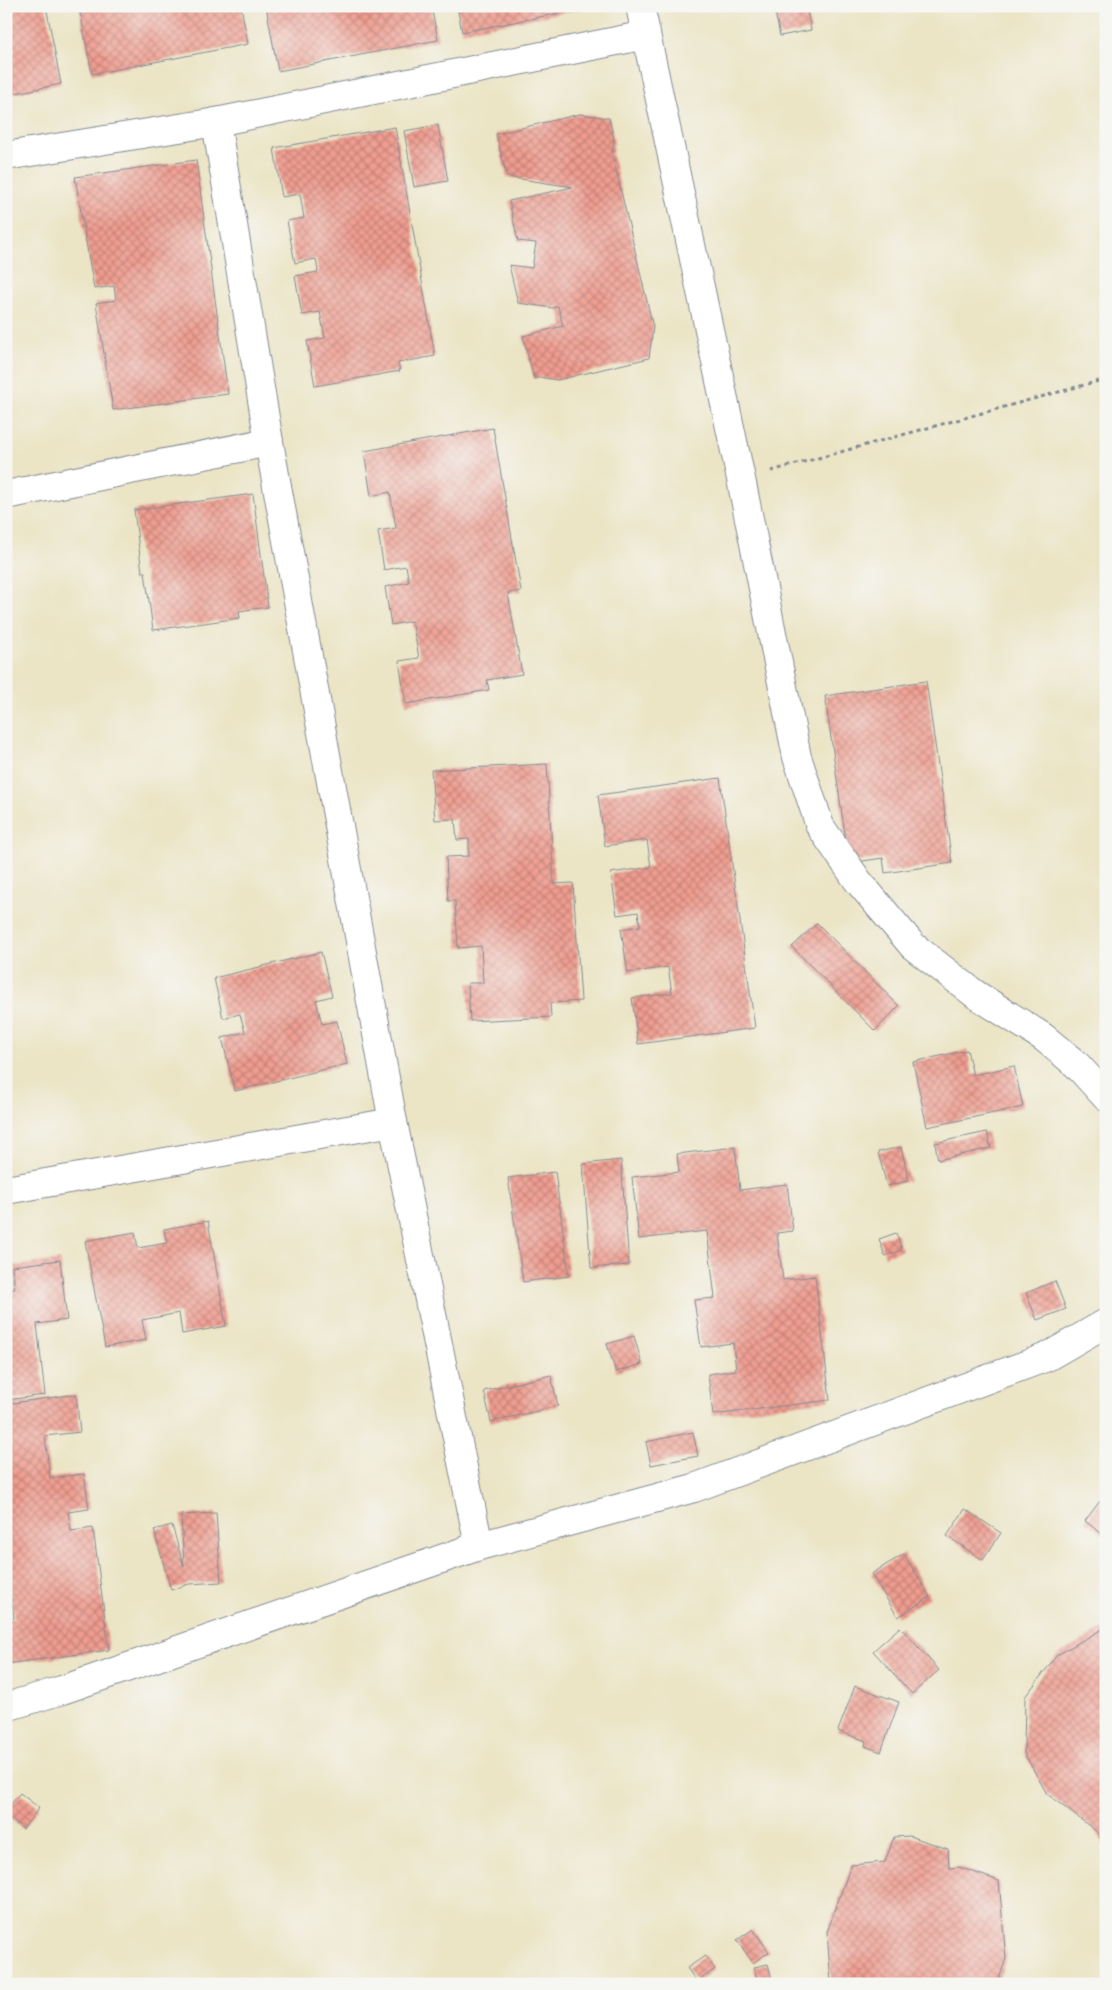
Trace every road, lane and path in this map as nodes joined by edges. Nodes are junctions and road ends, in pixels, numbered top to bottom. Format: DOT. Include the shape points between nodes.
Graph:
graph roads {
  1 [pos="640,6"];
  2 [pos="646,35"];
  3 [pos="216,122"];
  4 [pos="6,156"];
  5 [pos="1106,379"];
  6 [pos="269,442"];
  7 [pos="741,479"];
  8 [pos="6,495"];
  9 [pos="1106,1097"];
  10 [pos="393,1122"];
  11 [pos="6,1190"];
  12 [pos="1106,1323"];
  13 [pos="479,1546"];
  14 [pos="6,1707"];
  1 -- 2 [label="street"];
  2 -- 3 [label="street"];
  2 -- 7 [label="street"];
  3 -- 4 [label="street"];
  3 -- 6 [label="street"];
  5 -- 7 [label="path"];
  6 -- 8 [label="street"];
  6 -- 10 [label="street"];
  7 -- 9 [label="street" via="798,757 820,826 858,881 913,946 975,994 1043,1037 1076,1064"];
  10 -- 11 [label="street"];
  10 -- 13 [label="street"];
  12 -- 13 [label="street" via="1047,1357 694,1488"];
  13 -- 14 [label="street"];
}
